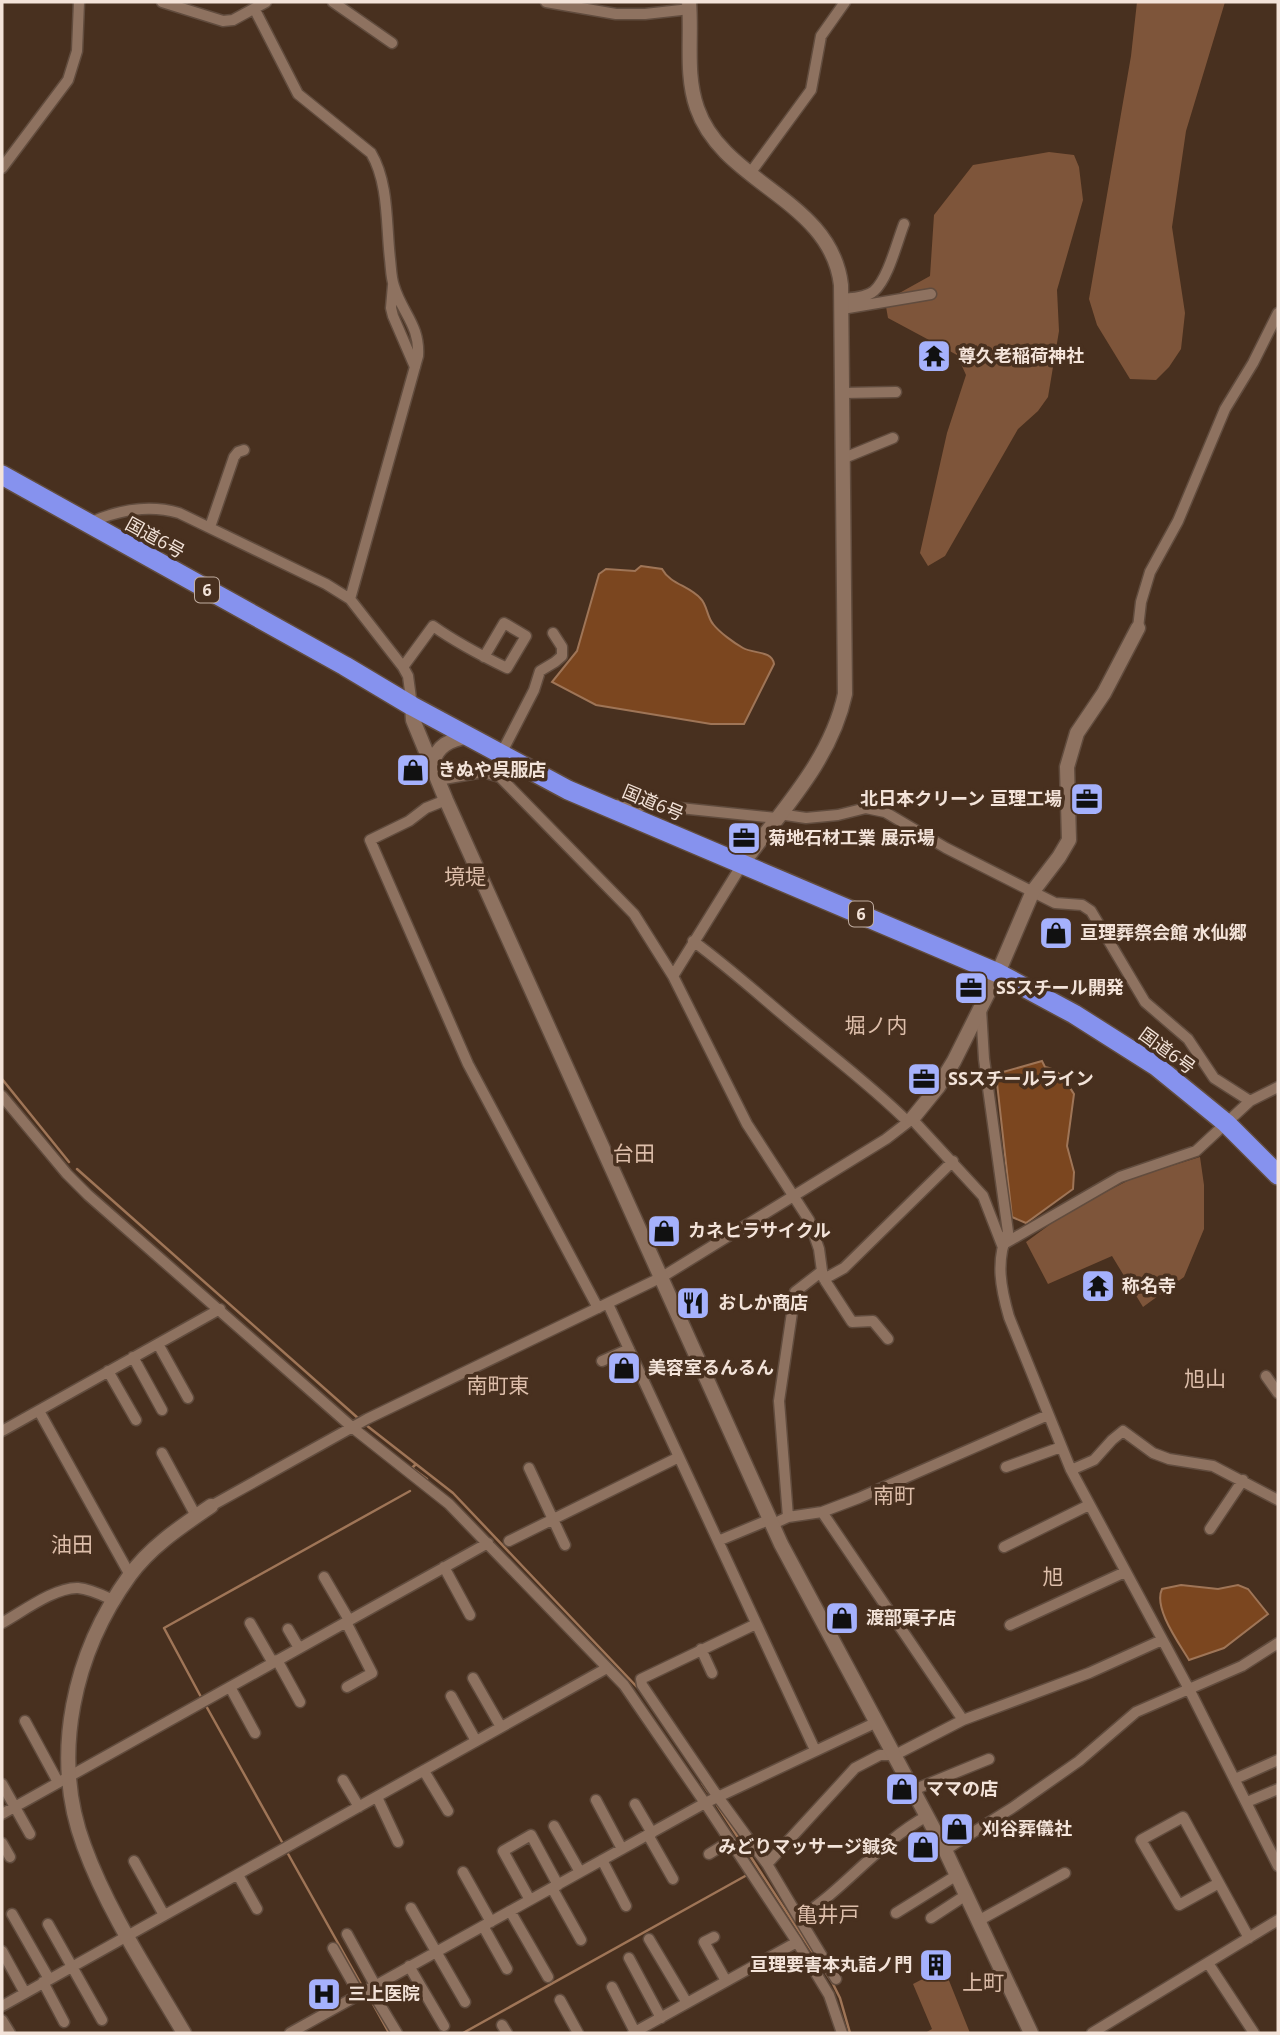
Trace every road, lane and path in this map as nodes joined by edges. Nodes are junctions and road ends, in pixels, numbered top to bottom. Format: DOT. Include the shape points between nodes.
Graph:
graph roads {
  1 [pos="79,2"];
  2 [pos="162,2"];
  3 [pos="267,2"];
  4 [pos="332,2"];
  5 [pos="546,2"];
  6 [pos="845,2"];
  7 [pos="689,6"];
  8 [pos="255,10"];
  9 [pos="393,43"];
  10 [pos="2,168"];
  11 [pos="751,172"];
  12 [pos="904,224"];
  13 [pos="393,285"];
  14 [pos="931,294"];
  15 [pos="842,304"];
  16 [pos="1278,313"];
  17 [pos="415,368"];
  18 [pos="895,392"];
  19 [pos="843,393"];
  20 [pos="893,438"];
  21 [pos="244,450"];
  22 [pos="844,458"];
  23 [pos="2,475"];
  24 [pos="86,524"];
  25 [pos="210,527"];
  26 [pos="350,599"];
  27 [pos="1138,628"];
  28 [pos="553,633"];
  29 [pos="484,657"];
  30 [pos="403,667"];
  31 [pos="412,706"];
  32 [pos="469,737"];
  33 [pos="501,754"];
  34 [pos="435,773"];
  35 [pos="446,800"];
  36 [pos="604,805"];
  37 [pos="778,816"];
  38 [pos="743,863"];
  39 [pos="1033,891"];
  40 [pos="693,941"];
  41 [pos="998,973"];
  42 [pos="673,976"];
  43 [pos="981,1004"];
  44 [pos="1278,1087"];
  45 [pos="2,1096"];
  46 [pos="1250,1101"];
  47 [pos="910,1121"];
  48 [pos="1226,1123"];
  49 [pos="953,1161"];
  50 [pos="1278,1175"];
  51 [pos="793,1195"];
  52 [pos="1002,1245"];
  53 [pos="823,1275"];
  54 [pos="662,1277"];
  55 [pos="603,1306"];
  56 [pos="220,1309"];
  57 [pos="888,1339"];
  58 [pos="158,1344"];
  59 [pos="629,1349"];
  60 [pos="133,1357"];
  61 [pos="602,1361"];
  62 [pos="108,1371"];
  63 [pos="1266,1376"];
  64 [pos="1278,1393"];
  65 [pos="188,1398"];
  66 [pos="162,1410"];
  67 [pos="39,1411"];
  68 [pos="1048,1415"];
  69 [pos="136,1420"];
  70 [pos="353,1427"];
  71 [pos="2,1431"];
  72 [pos="1061,1447"];
  73 [pos="162,1453"];
  74 [pos="679,1457"];
  75 [pos="529,1468"];
  76 [pos="1006,1468"];
  77 [pos="1071,1470"];
  78 [pos="1242,1480"];
  79 [pos="1278,1500"];
  80 [pos="1089,1505"];
  81 [pos="211,1506"];
  82 [pos="821,1512"];
  83 [pos="196,1516"];
  84 [pos="788,1517"];
  85 [pos="554,1519"];
  86 [pos="772,1522"];
  87 [pos="1210,1529"];
  88 [pos="509,1541"];
  89 [pos="718,1541"];
  90 [pos="488,1543"];
  91 [pos="565,1545"];
  92 [pos="1004,1547"];
  93 [pos="444,1567"];
  94 [pos="1125,1572"];
  95 [pos="131,1575"];
  96 [pos="324,1577"];
  97 [pos="115,1601"];
  98 [pos="470,1615"];
  99 [pos="347,1621"];
  100 [pos="2,1623"];
  101 [pos="250,1623"];
  102 [pos="756,1624"];
  103 [pos="1010,1625"];
  104 [pos="288,1629"];
  105 [pos="1161,1640"];
  106 [pos="1278,1643"];
  107 [pos="299,1648"];
  108 [pos="701,1649"];
  109 [pos="275,1661"];
  110 [pos="607,1668"];
  111 [pos="712,1673"];
  112 [pos="473,1678"];
  113 [pos="230,1687"];
  114 [pos="347,1687"];
  115 [pos="1189,1689"];
  116 [pos="451,1696"];
  117 [pos="300,1702"];
  118 [pos="964,1720"];
  119 [pos="25,1721"];
  120 [pos="877,1722"];
  121 [pos="501,1727"];
  122 [pos="255,1733"];
  123 [pos="476,1741"];
  124 [pos="815,1750"];
  125 [pos="895,1755"];
  126 [pos="989,1759"];
  127 [pos="1278,1760"];
  128 [pos="424,1771"];
  129 [pos="64,1779"];
  130 [pos="1235,1779"];
  131 [pos="343,1780"];
  132 [pos="2,1784"];
  133 [pos="1278,1789"];
  134 [pos="913,1790"];
  135 [pos="377,1797"];
  136 [pos="718,1797"];
  137 [pos="596,1800"];
  138 [pos="1247,1802"];
  139 [pos="705,1803"];
  140 [pos="635,1804"];
  141 [pos="15,1807"];
  142 [pos="359,1807"];
  143 [pos="448,1811"];
  144 [pos="2,1814"];
  145 [pos="927,1816"];
  146 [pos="554,1826"];
  147 [pos="30,1834"];
  148 [pos="650,1834"];
  149 [pos="730,1841"];
  150 [pos="398,1842"];
  151 [pos="2,1843"];
  152 [pos="622,1849"];
  153 [pos="945,1850"];
  154 [pos="709,1854"];
  155 [pos="10,1857"];
  156 [pos="602,1860"];
  157 [pos="134,1861"];
  158 [pos="768,1864"];
  159 [pos="1278,1866"];
  160 [pos="463,1872"];
  161 [pos="580,1872"];
  162 [pos="1065,1873"];
  163 [pos="238,1875"];
  164 [pos="957,1875"];
  165 [pos="673,1879"];
  166 [pos="1219,1883"];
  167 [pos="555,1886"];
  168 [pos="966,1895"];
  169 [pos="530,1900"];
  170 [pos="626,1906"];
  171 [pos="411,1908"];
  172 [pos="257,1909"];
  173 [pos="510,1911"];
  174 [pos="896,1913"];
  175 [pos="12,1914"];
  176 [pos="164,1915"];
  177 [pos="799,1918"];
  178 [pos="932,1918"];
  179 [pos="1278,1920"];
  180 [pos="978,1921"];
  181 [pos="48,1924"];
  182 [pos="487,1924"];
  183 [pos="347,1934"];
  184 [pos="128,1935"];
  185 [pos="714,1937"];
  186 [pos="1249,1938"];
  187 [pos="649,1939"];
  188 [pos="582,1940"];
  189 [pos="797,1942"];
  190 [pos="333,1948"];
  191 [pos="2,1951"];
  192 [pos="436,1952"];
  193 [pos="629,1958"];
  194 [pos="1208,1963"];
  195 [pos="72,1966"];
  196 [pos="410,1966"];
  197 [pos="507,1969"];
  198 [pos="548,1978"];
  199 [pos="836,1979"];
  200 [pos="46,1981"];
  201 [pos="726,1981"];
  202 [pos="373,1986"];
  203 [pos="612,1987"];
  204 [pos="25,1993"];
  205 [pos="359,1994"];
  206 [pos="560,2000"];
  207 [pos="465,2001"];
  208 [pos="687,2003"];
  209 [pos="2,2006"];
  210 [pos="661,2018"];
  211 [pos="2,2020"];
  212 [pos="103,2020"];
  213 [pos="64,2022"];
  214 [pos="444,2026"];
  215 [pos="9,2033"];
  216 [pos="184,2033"];
  217 [pos="290,2033"];
  218 [pos="397,2033"];
  219 [pos="578,2033"];
  220 [pos="634,2033"];
  221 [pos="842,2033"];
  222 [pos="1031,2033"];
  223 [pos="1092,2033"];
  224 [pos="1254,2033"];
  1 -- 10 [label="street" via="77,51 68,80"];
  2 -- 8 [label="street" via="223,21"];
  3 -- 8 [label="street"];
  4 -- 9 [label="street"];
  5 -- 7 [label="street" via="616,14"];
  6 -- 11 [label="street" via="821,36 811,90"];
  7 -- 11 [label="street" via="689,61 696,108 718,146"];
  8 -- 13 [label="street" via="298,94 372,153 377,162"];
  11 -- 15 [label="street" via="819,230 839,270"];
  12 -- 15 [label="street" via="875,290"];
  13 -- 17 [label="street" via="393,316"];
  13 -- 17 [label="street" via="414,324 419,344"];
  14 -- 15 [label="street"];
  15 -- 19 [label="street"];
  16 -- 27 [label="street" via="1225,410 1178,520 1150,572"];
  17 -- 26 [label="street"];
  18 -- 19 [label="street"];
  19 -- 22 [label="street"];
  20 -- 22 [label="street"];
  21 -- 25 [label="street" via="234,457"];
  22 -- 37 [label="street" via="845,694 822,756"];
  23 -- 24 [label="highway, 国道6号 / 6"];
  24 -- 25 [label="street" via="119,512 160,507"];
  24 -- 31 [label="highway, 国道6号 / 6"];
  25 -- 26 [label="street"];
  26 -- 30 [label="street"];
  27 -- 39 [label="street" via="1077,733 1067,767 1069,840"];
  28 -- 33 [label="street" via="562,656 540,671"];
  29 -- 30 [label="street" via="433,626"];
  30 -- 31 [label="street"];
  31 -- 32 [label="highway, 国道6号 / 6"];
  31 -- 34 [label="street" via="413,720"];
  32 -- 33 [label="highway, 国道6号 / 6"];
  32 -- 34 [label="street" via="439,748"];
  33 -- 36 [label="highway, 国道6号 / 6"];
  34 -- 35 [label="street"];
  34 -- 42 [label="street" via="483,772 500,777 634,914"];
  35 -- 54 [label="street"];
  35 -- 55 [label="street" via="370,840 468,1064"];
  36 -- 37 [label="street"];
  36 -- 38 [label="highway, 国道6号 / 6"];
  37 -- 38 [label="street"];
  37 -- 39 [label="street" via="806,818 866,808 885,812"];
  38 -- 40 [label="street"];
  38 -- 41 [label="highway, 国道6号 / 6"];
  39 -- 41 [label="street"];
  39 -- 46 [label="street" via="1055,903 1082,905 1091,911 1145,1002 1188,1040 1214,1078"];
  40 -- 42 [label="street"];
  40 -- 47 [label="street"];
  41 -- 43 [label="street"];
  41 -- 48 [label="highway, 国道6号 / 6" via="1156,1066"];
  42 -- 51 [label="street" via="747,1124"];
  43 -- 47 [label="street" via="938,1087"];
  43 -- 52 [label="street" via="1008,1233"];
  44 -- 46 [label="street"];
  45 -- 56 [label="street" via="67,1174"];
  46 -- 48 [label="street"];
  47 -- 49 [label="street"];
  47 -- 51 [label="street"];
  48 -- 50 [label="highway, 国道6号 / 6"];
  48 -- 52 [label="street" via="1196,1151 1120,1177"];
  49 -- 52 [label="street" via="983,1196"];
  49 -- 53 [label="street" via="844,1268"];
  51 -- 53 [label="street" via="819,1249"];
  51 -- 54 [label="street"];
  52 -- 68 [label="street" via="1002,1291 1009,1317"];
  53 -- 57 [label="street" via="852,1322 873,1321"];
  53 -- 84 [label="street" via="794,1292 779,1401"];
  54 -- 55 [label="street"];
  54 -- 86 [label="street"];
  55 -- 59 [label="street"];
  55 -- 70 [label="street"];
  56 -- 58 [label="street"];
  56 -- 70 [label="street"];
  58 -- 60 [label="street"];
  58 -- 65 [label="street"];
  59 -- 61 [label="street"];
  59 -- 74 [label="street"];
  60 -- 62 [label="street"];
  60 -- 66 [label="street"];
  62 -- 67 [label="street"];
  62 -- 69 [label="street"];
  63 -- 64 [label="street"];
  67 -- 71 [label="street"];
  67 -- 95 [label="street"];
  68 -- 72 [label="street"];
  68 -- 82 [label="street"];
  70 -- 81 [label="street"];
  70 -- 90 [label="street" via="449,1504"];
  72 -- 76 [label="street"];
  72 -- 77 [label="street"];
  73 -- 83 [label="street"];
  74 -- 85 [label="street"];
  74 -- 89 [label="street"];
  75 -- 85 [label="street"];
  77 -- 78 [label="street" via="1094,1461 1123,1432 1153,1453 1213,1466"];
  77 -- 80 [label="street"];
  78 -- 79 [label="street"];
  78 -- 87 [label="street"];
  80 -- 92 [label="street"];
  80 -- 94 [label="street"];
  81 -- 83 [label="street"];
  82 -- 84 [label="street"];
  82 -- 118 [label="street"];
  83 -- 95 [label="street"];
  84 -- 86 [label="street"];
  85 -- 88 [label="street"];
  85 -- 91 [label="street"];
  86 -- 89 [label="street"];
  86 -- 120 [label="street"];
  89 -- 102 [label="street"];
  90 -- 93 [label="street"];
  90 -- 110 [label="street"];
  93 -- 98 [label="street"];
  93 -- 99 [label="street"];
  94 -- 103 [label="street"];
  94 -- 105 [label="street"];
  95 -- 97 [label="street"];
  96 -- 99 [label="street"];
  97 -- 100 [label="street" via="81,1588 69,1589"];
  97 -- 129 [label="street" via="93,1637 75,1690"];
  99 -- 107 [label="street"];
  99 -- 114 [label="street" via="372,1673"];
  101 -- 109 [label="street"];
  102 -- 108 [label="street"];
  102 -- 124 [label="street"];
  104 -- 107 [label="street"];
  105 -- 115 [label="street"];
  105 -- 118 [label="street"];
  106 -- 115 [label="street" via="1242,1666"];
  107 -- 109 [label="street"];
  108 -- 111 [label="street"];
  108 -- 136 [label="street" via="641,1679"];
  109 -- 113 [label="street"];
  109 -- 117 [label="street"];
  110 -- 121 [label="street"];
  110 -- 139 [label="street" via="641,1708"];
  112 -- 121 [label="street"];
  113 -- 122 [label="street"];
  113 -- 129 [label="street"];
  115 -- 130 [label="street"];
  115 -- 153 [label="street" via="1136,1712 1079,1761"];
  116 -- 123 [label="street"];
  118 -- 125 [label="street"];
  119 -- 129 [label="street"];
  120 -- 124 [label="street"];
  120 -- 125 [label="street"];
  121 -- 123 [label="street"];
  123 -- 128 [label="street"];
  124 -- 136 [label="street"];
  125 -- 134 [label="street"];
  125 -- 158 [label="street" via="880,1755 855,1768"];
  126 -- 134 [label="street"];
  127 -- 130 [label="street"];
  128 -- 135 [label="street"];
  128 -- 143 [label="street"];
  129 -- 141 [label="street"];
  129 -- 184 [label="street" via="83,1844"];
  130 -- 138 [label="street"];
  131 -- 142 [label="street"];
  132 -- 141 [label="street"];
  133 -- 138 [label="street"];
  134 -- 145 [label="street"];
  135 -- 142 [label="street"];
  135 -- 150 [label="street"];
  136 -- 139 [label="street"];
  136 -- 158 [label="street"];
  137 -- 152 [label="street"];
  138 -- 159 [label="street"];
  139 -- 148 [label="street"];
  139 -- 149 [label="street"];
  140 -- 148 [label="street"];
  141 -- 144 [label="street"];
  141 -- 147 [label="street"];
  142 -- 163 [label="street"];
  145 -- 153 [label="street"];
  145 -- 177 [label="street" via="876,1852 835,1892"];
  146 -- 161 [label="street"];
  148 -- 152 [label="street"];
  148 -- 165 [label="street"];
  149 -- 154 [label="street"];
  149 -- 189 [label="street"];
  151 -- 155 [label="street"];
  152 -- 156 [label="street"];
  153 -- 164 [label="street"];
  156 -- 161 [label="street"];
  156 -- 170 [label="street"];
  157 -- 176 [label="street"];
  158 -- 177 [label="street"];
  160 -- 182 [label="street"];
  161 -- 167 [label="street"];
  162 -- 180 [label="street"];
  163 -- 172 [label="street"];
  163 -- 176 [label="street"];
  164 -- 168 [label="street"];
  164 -- 174 [label="street"];
  166 -- 166 [label="street" via="1183,1817 1141,1840 1179,1905"];
  166 -- 186 [label="street"];
  167 -- 169 [label="street"];
  167 -- 169 [label="street" via="531,1835 503,1851"];
  167 -- 188 [label="street"];
  168 -- 178 [label="street"];
  168 -- 180 [label="street"];
  169 -- 173 [label="street"];
  171 -- 192 [label="street"];
  173 -- 182 [label="street"];
  173 -- 198 [label="street"];
  175 -- 200 [label="street"];
  176 -- 184 [label="street"];
  177 -- 199 [label="street"];
  179 -- 186 [label="street"];
  180 -- 222 [label="street"];
  181 -- 195 [label="street"];
  182 -- 192 [label="street"];
  182 -- 197 [label="street"];
  183 -- 202 [label="street"];
  184 -- 195 [label="street"];
  184 -- 216 [label="street"];
  185 -- 201 [label="street" via="704,1942"];
  186 -- 194 [label="street"];
  187 -- 208 [label="street"];
  189 -- 201 [label="street"];
  189 -- 221 [label="street" via="829,1995"];
  190 -- 205 [label="street"];
  191 -- 204 [label="street"];
  192 -- 196 [label="street"];
  192 -- 207 [label="street"];
  193 -- 210 [label="street"];
  194 -- 223 [label="street"];
  194 -- 224 [label="street"];
  195 -- 200 [label="street"];
  195 -- 212 [label="street"];
  196 -- 202 [label="street"];
  196 -- 214 [label="street"];
  200 -- 204 [label="street"];
  200 -- 213 [label="street"];
  201 -- 208 [label="street"];
  202 -- 205 [label="street"];
  202 -- 218 [label="street"];
  203 -- 220 [label="street"];
  204 -- 209 [label="street"];
  205 -- 217 [label="street"];
  206 -- 219 [label="street"];
  208 -- 210 [label="street"];
  210 -- 220 [label="street"];
  211 -- 215 [label="street"];
}
